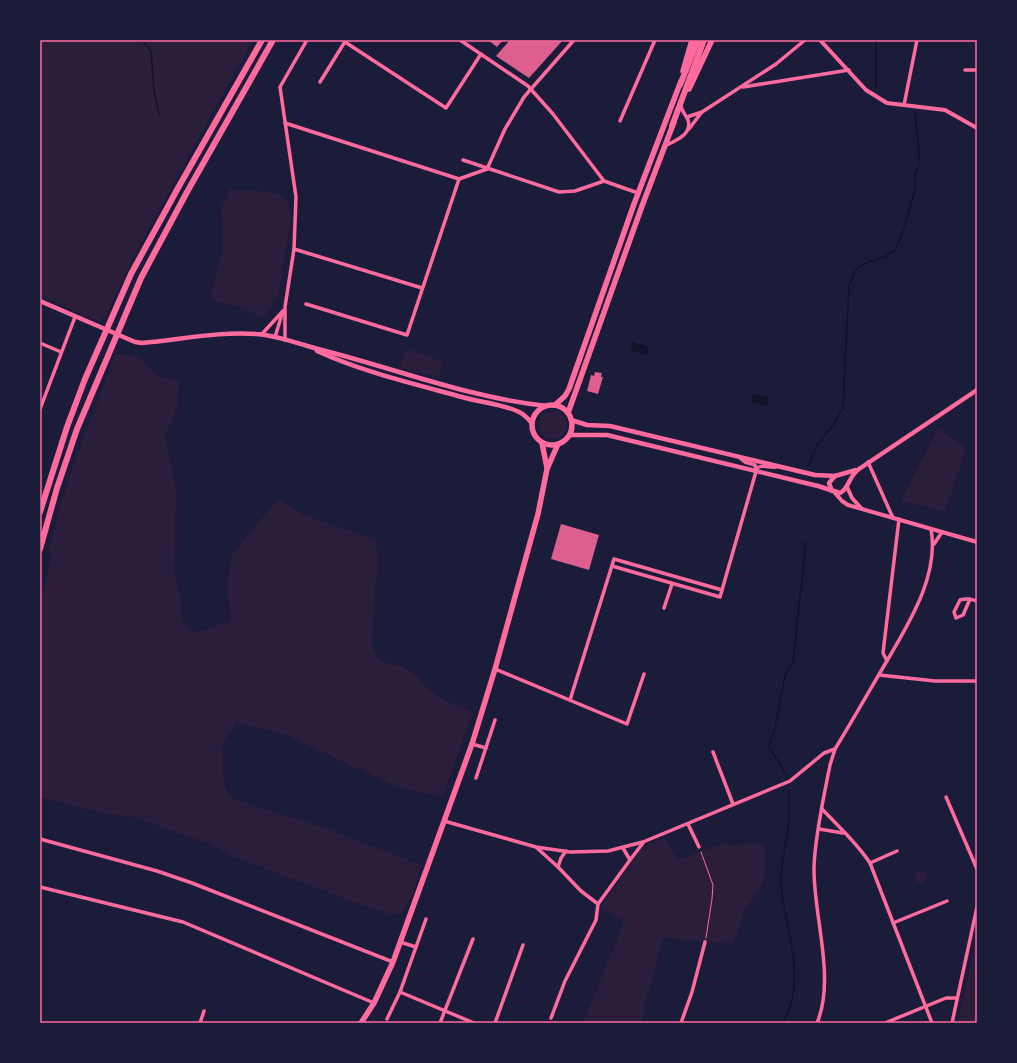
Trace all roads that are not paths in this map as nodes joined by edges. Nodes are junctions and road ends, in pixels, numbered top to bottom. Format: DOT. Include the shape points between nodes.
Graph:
graph roads {
  1 [pos="262,40"];
  2 [pos="273,40"];
  3 [pos="307,40"];
  4 [pos="460,40"];
  5 [pos="574,40"];
  6 [pos="655,40"];
  7 [pos="692,40"];
  8 [pos="698,40"];
  9 [pos="704,40"];
  10 [pos="712,40"];
  11 [pos="805,40"];
  12 [pos="820,40"];
  13 [pos="917,40"];
  14 [pos="346,41"];
  15 [pos="481,54"];
  16 [pos="849,70"];
  17 [pos="965,70"];
  18 [pos="977,70"];
  19 [pos="320,82"];
  20 [pos="680,85"];
  21 [pos="530,88"];
  22 [pos="740,88"];
  23 [pos="681,106"];
  24 [pos="904,106"];
  25 [pos="702,112"];
  26 [pos="687,117"];
  27 [pos="620,121"];
  28 [pos="285,123"];
  29 [pos="672,126"];
  30 [pos="977,128"];
  31 [pos="687,132"];
  32 [pos="664,146"];
  33 [pos="463,160"];
  34 [pos="487,169"];
  35 [pos="459,179"];
  36 [pos="604,181"];
  37 [pos="638,193"];
  38 [pos="294,249"];
  39 [pos="422,288"];
  40 [pos="40,301"];
  41 [pos="306,304"];
  42 [pos="285,307"];
  43 [pos="283,311"];
  44 [pos="75,317"];
  45 [pos="261,335"];
  46 [pos="275,337"];
  47 [pos="285,340"];
  48 [pos="40,343"];
  49 [pos="307,346"];
  50 [pos="61,352"];
  51 [pos="977,390"];
  52 [pos="554,405"];
  53 [pos="547,406"];
  54 [pos="40,409"];
  55 [pos="568,413"];
  56 [pos="571,420"];
  57 [pos="532,423"];
  58 [pos="570,435"];
  59 [pos="542,443"];
  60 [pos="558,444"];
  61 [pos="740,457"];
  62 [pos="868,462"];
  63 [pos="778,466"];
  64 [pos="547,469"];
  65 [pos="859,469"];
  66 [pos="756,470"];
  67 [pos="836,476"];
  68 [pos="847,486"];
  69 [pos="833,492"];
  70 [pos="865,510"];
  71 [pos="40,512"];
  72 [pos="894,518"];
  73 [pos="899,519"];
  74 [pos="931,529"];
  75 [pos="942,532"];
  76 [pos="977,542"];
  77 [pos="934,544"];
  78 [pos="40,550"];
  79 [pos="612,566"];
  80 [pos="672,584"];
  81 [pos="722,590"];
  82 [pos="970,599"];
  83 [pos="977,601"];
  84 [pos="664,608"];
  85 [pos="887,661"];
  86 [pos="495,669"];
  87 [pos="644,674"];
  88 [pos="880,675"];
  89 [pos="977,681"];
  90 [pos="570,700"];
  91 [pos="495,720"];
  92 [pos="472,744"];
  93 [pos="486,748"];
  94 [pos="835,749"];
  95 [pos="713,752"];
  96 [pos="476,778"];
  97 [pos="946,797"];
  98 [pos="733,804"];
  99 [pos="822,810"];
  100 [pos="444,821"];
  101 [pos="688,824"];
  102 [pos="819,829"];
  103 [pos="844,833"];
  104 [pos="40,839"];
  105 [pos="643,842"];
  106 [pos="536,847"];
  107 [pos="699,847"];
  108 [pos="623,848"];
  109 [pos="566,851"];
  110 [pos="897,851"];
  111 [pos="630,860"];
  112 [pos="870,863"];
  113 [pos="558,867"];
  114 [pos="977,869"];
  115 [pos="40,887"];
  116 [pos="947,900"];
  117 [pos="598,904"];
  118 [pos="977,906"];
  119 [pos="426,920"];
  120 [pos="893,923"];
  121 [pos="473,939"];
  122 [pos="400,942"];
  123 [pos="705,942"];
  124 [pos="523,945"];
  125 [pos="416,947"];
  126 [pos="393,962"];
  127 [pos="400,992"];
  128 [pos="957,998"];
  129 [pos="374,1003"];
  130 [pos="926,1007"];
  131 [pos="204,1011"];
  132 [pos="446,1011"];
  133 [pos="552,1018"];
  134 [pos="387,1019"];
  135 [pos="890,1022"];
  136 [pos="200,1023"];
  137 [pos="361,1023"];
  138 [pos="440,1023"];
  139 [pos="474,1023"];
  140 [pos="494,1023"];
  141 [pos="682,1023"];
  142 [pos="817,1023"];
  143 [pos="886,1023"];
  144 [pos="932,1023"];
  145 [pos="952,1023"];
  1 -- 71 [label="highway" via="131,274 67,427"];
  2 -- 78 [label="highway" via="141,278 75,436"];
  3 -- 28 [label="street" via="280,87"];
  4 -- 15 [label="street"];
  5 -- 21 [label="street"];
  6 -- 27 [label="street"];
  7 -- 20 [label="main road"];
  8 -- 20 [label="highway"];
  9 -- 29 [label="highway"];
  10 -- 23 [label="main road"];
  11 -- 22 [label="street" via="776,64"];
  12 -- 16 [label="street"];
  13 -- 24 [label="street"];
  14 -- 15 [label="street" via="446,108"];
  14 -- 19 [label="street"];
  15 -- 21 [label="street"];
  16 -- 22 [label="street"];
  16 -- 24 [label="street" via="866,90 887,103"];
  17 -- 18 [label="street"];
  20 -- 37 [label="main road"];
  21 -- 34 [label="street" via="505,129"];
  21 -- 36 [label="street"];
  22 -- 25 [label="street"];
  23 -- 26 [label="street" via="683,114"];
  23 -- 29 [label="main road"];
  24 -- 30 [label="street" via="944,110"];
  25 -- 26 [label="street"];
  25 -- 31 [label="street"];
  26 -- 31 [label="street"];
  28 -- 35 [label="street"];
  28 -- 38 [label="street" via="296,197"];
  29 -- 32 [label="main road"];
  31 -- 32 [label="street"];
  32 -- 55 [label="main road"];
  33 -- 34 [label="street"];
  34 -- 35 [label="street"];
  34 -- 36 [label="street" via="559,192 575,191"];
  35 -- 39 [label="street"];
  36 -- 37 [label="street"];
  37 -- 52 [label="main road" via="569,389 566,396"];
  38 -- 39 [label="street"];
  38 -- 42 [label="street"];
  39 -- 41 [label="street" via="407,335"];
  40 -- 44 [label="main road"];
  42 -- 43 [label="street"];
  42 -- 47 [label="street"];
  43 -- 45 [label="street"];
  43 -- 46 [label="street"];
  44 -- 45 [label="main road" via="127,340 142,343 226,334"];
  44 -- 50 [label="street"];
  45 -- 46 [label="main road"];
  46 -- 47 [label="main road"];
  47 -- 49 [label="main road"];
  48 -- 50 [label="street"];
  49 -- 53 [label="main road" via="471,391"];
  49 -- 57 [label="main road" via="336,360 481,403 514,409"];
  50 -- 54 [label="street"];
  51 -- 62 [label="main road"];
  52 -- 53 [label="main road"];
  52 -- 55 [label="main road"];
  53 -- 57 [label="main road" via="540,410"];
  55 -- 56 [label="main road"];
  56 -- 58 [label="main road"];
  56 -- 61 [label="main road" via="587,425 610,426"];
  57 -- 59 [label="main road" via="536,438"];
  58 -- 60 [label="main road"];
  58 -- 66 [label="main road" via="607,435"];
  59 -- 60 [label="main road"];
  59 -- 64 [label="main road"];
  60 -- 64 [label="main road"];
  61 -- 63 [label="main road"];
  61 -- 66 [label="street" via="745,462 755,465"];
  62 -- 65 [label="main road"];
  62 -- 72 [label="street"];
  63 -- 66 [label="street" via="760,466"];
  63 -- 67 [label="main road" via="815,475"];
  64 -- 86 [label="main road" via="538,514"];
  65 -- 67 [label="main road"];
  65 -- 68 [label="main road" via="851,476"];
  66 -- 69 [label="main road" via="823,487"];
  66 -- 81 [label="street"];
  67 -- 68 [label="main road" via="846,479"];
  67 -- 69 [label="main road" via="829,483"];
  68 -- 69 [label="main road" via="843,492"];
  68 -- 70 [label="street" via="852,498"];
  69 -- 70 [label="street" via="848,505"];
  70 -- 72 [label="street"];
  72 -- 73 [label="street"];
  73 -- 74 [label="street"];
  73 -- 85 [label="street" via="883,653"];
  74 -- 75 [label="street"];
  74 -- 77 [label="street"];
  75 -- 76 [label="street"];
  75 -- 77 [label="street"];
  77 -- 85 [label="street" via="929,572 912,618"];
  79 -- 80 [label="street"];
  79 -- 81 [label="street" via="614,559"];
  79 -- 90 [label="street"];
  80 -- 81 [label="street" via="720,597"];
  80 -- 84 [label="street"];
  82 -- 82 [label="street" via="960,600 954,612 956,618 963,615"];
  82 -- 83 [label="street"];
  85 -- 88 [label="street"];
  86 -- 90 [label="street"];
  86 -- 92 [label="main road"];
  87 -- 90 [label="street" via="627,724"];
  88 -- 89 [label="street" via="935,681"];
  88 -- 94 [label="street"];
  91 -- 93 [label="street"];
  92 -- 93 [label="street"];
  92 -- 100 [label="main road"];
  93 -- 96 [label="street"];
  94 -- 98 [label="street" via="824,753 790,781"];
  94 -- 99 [label="street"];
  95 -- 98 [label="street"];
  97 -- 114 [label="street"];
  98 -- 101 [label="street"];
  99 -- 102 [label="street"];
  99 -- 103 [label="street"];
  100 -- 106 [label="street"];
  100 -- 122 [label="main road"];
  101 -- 105 [label="street"];
  101 -- 107 [label="street"];
  102 -- 103 [label="street"];
  102 -- 142 [label="street" via="814,866 815,897 825,983"];
  103 -- 112 [label="street" via="859,846"];
  104 -- 126 [label="street" via="192,883"];
  105 -- 108 [label="street"];
  105 -- 111 [label="street"];
  106 -- 109 [label="street"];
  106 -- 113 [label="street"];
  108 -- 109 [label="street" via="586,852"];
  108 -- 111 [label="street"];
  109 -- 113 [label="street"];
  110 -- 112 [label="street"];
  111 -- 117 [label="street"];
  112 -- 120 [label="street"];
  113 -- 117 [label="street"];
  115 -- 129 [label="street" via="183,922"];
  116 -- 120 [label="street"];
  117 -- 133 [label="street" via="596,920 565,981"];
  118 -- 128 [label="street"];
  119 -- 125 [label="street"];
  120 -- 130 [label="street"];
  121 -- 132 [label="street"];
  122 -- 125 [label="street"];
  122 -- 126 [label="main road"];
  123 -- 141 [label="street"];
  124 -- 140 [label="street"];
  125 -- 127 [label="street"];
  126 -- 129 [label="main road"];
  127 -- 132 [label="street"];
  127 -- 134 [label="street"];
  128 -- 130 [label="street" via="946,998"];
  128 -- 145 [label="street"];
  129 -- 137 [label="main road"];
  130 -- 135 [label="street"];
  130 -- 144 [label="street"];
  131 -- 136 [label="street"];
  132 -- 138 [label="street"];
  132 -- 139 [label="street"];
  135 -- 143 [label="street"];
}
